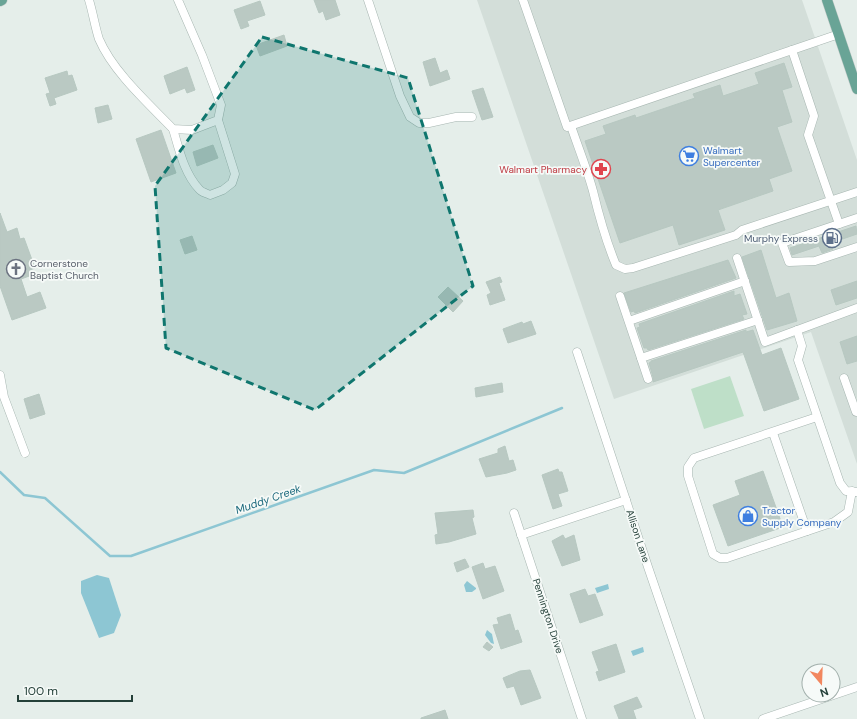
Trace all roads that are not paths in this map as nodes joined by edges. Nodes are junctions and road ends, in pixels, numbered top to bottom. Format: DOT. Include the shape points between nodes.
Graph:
graph roads {
  1 [pos="89,0"];
  2 [pos="178,0"];
  3 [pos="368,0"];
  4 [pos="523,0"];
  5 [pos="827,0"];
  6 [pos="839,34"];
  7 [pos="792,50"];
  8 [pos="857,89"];
  9 [pos="472,117"];
  10 [pos="218,120"];
  11 [pos="573,125"];
  12 [pos="173,129"];
  13 [pos="857,192"];
  14 [pos="831,201"];
  15 [pos="857,218"];
  16 [pos="839,224"];
  17 [pos="857,247"];
  18 [pos="737,258"];
  19 [pos="745,281"];
  20 [pos="620,296"];
  21 [pos="857,308"];
  22 [pos="758,320"];
  23 [pos="629,321"];
  24 [pos="796,330"];
  25 [pos="577,352"];
  26 [pos="641,358"];
  27 [pos="0,375"];
  28 [pos="844,378"];
  29 [pos="648,379"];
  30 [pos="857,412"];
  31 [pos="817,417"];
  32 [pos="773,433"];
  33 [pos="25,453"];
  34 [pos="854,491"];
  35 [pos="626,500"];
  36 [pos="514,514"];
  37 [pos="807,531"];
  38 [pos="521,535"];
  39 [pos="857,687"];
  40 [pos="582,719"];
  41 [pos="700,719"];
  42 [pos="763,719"];
  1 -- 12 [label="street" via="99,39 112,63"];
  2 -- 10 [label="street" via="221,105"];
  3 -- 9 [label="street" via="400,96 410,117 419,123"];
  4 -- 11 [label="street" via="567,127"];
  5 -- 6 [label="main road"];
  6 -- 7 [label="street"];
  6 -- 8 [label="main road"];
  7 -- 11 [label="street"];
  7 -- 14 [label="street" via="814,116 808,135"];
  10 -- 12 [label="street" via="192,130"];
  10 -- 12 [label="street" via="235,174 232,183 210,195 199,190 193,181 183,162"];
  11 -- 14 [label="street" via="597,188 596,205 616,265 625,269 736,235 742,230"];
  13 -- 14 [label="street"];
  14 -- 16 [label="street"];
  15 -- 16 [label="street"];
  16 -- 17 [label="street" via="782,243 789,262 815,260"];
  18 -- 19 [label="street"];
  19 -- 22 [label="street"];
  19 -- 23 [label="street"];
  20 -- 23 [label="street"];
  21 -- 24 [label="street"];
  22 -- 24 [label="street" via="765,342"];
  22 -- 26 [label="street"];
  23 -- 26 [label="street"];
  24 -- 31 [label="street" via="802,346 798,360"];
  25 -- 35 [label="street, Allison Lane"];
  26 -- 29 [label="street"];
  27 -- 33 [label="street" via="4,397"];
  28 -- 30 [label="street"];
  31 -- 32 [label="street"];
  31 -- 34 [label="street" via="840,483 846,491"];
  32 -- 37 [label="street"];
  32 -- 37 [label="street" via="694,458 688,467 688,476 713,554 727,558"];
  34 -- 37 [label="street" via="848,512 834,522"];
  35 -- 38 [label="street"];
  35 -- 41 [label="street, Allison Lane"];
  36 -- 38 [label="street, Pennington Drive"];
  38 -- 40 [label="street, Pennington Drive"];
  39 -- 42 [label="street"];
}
